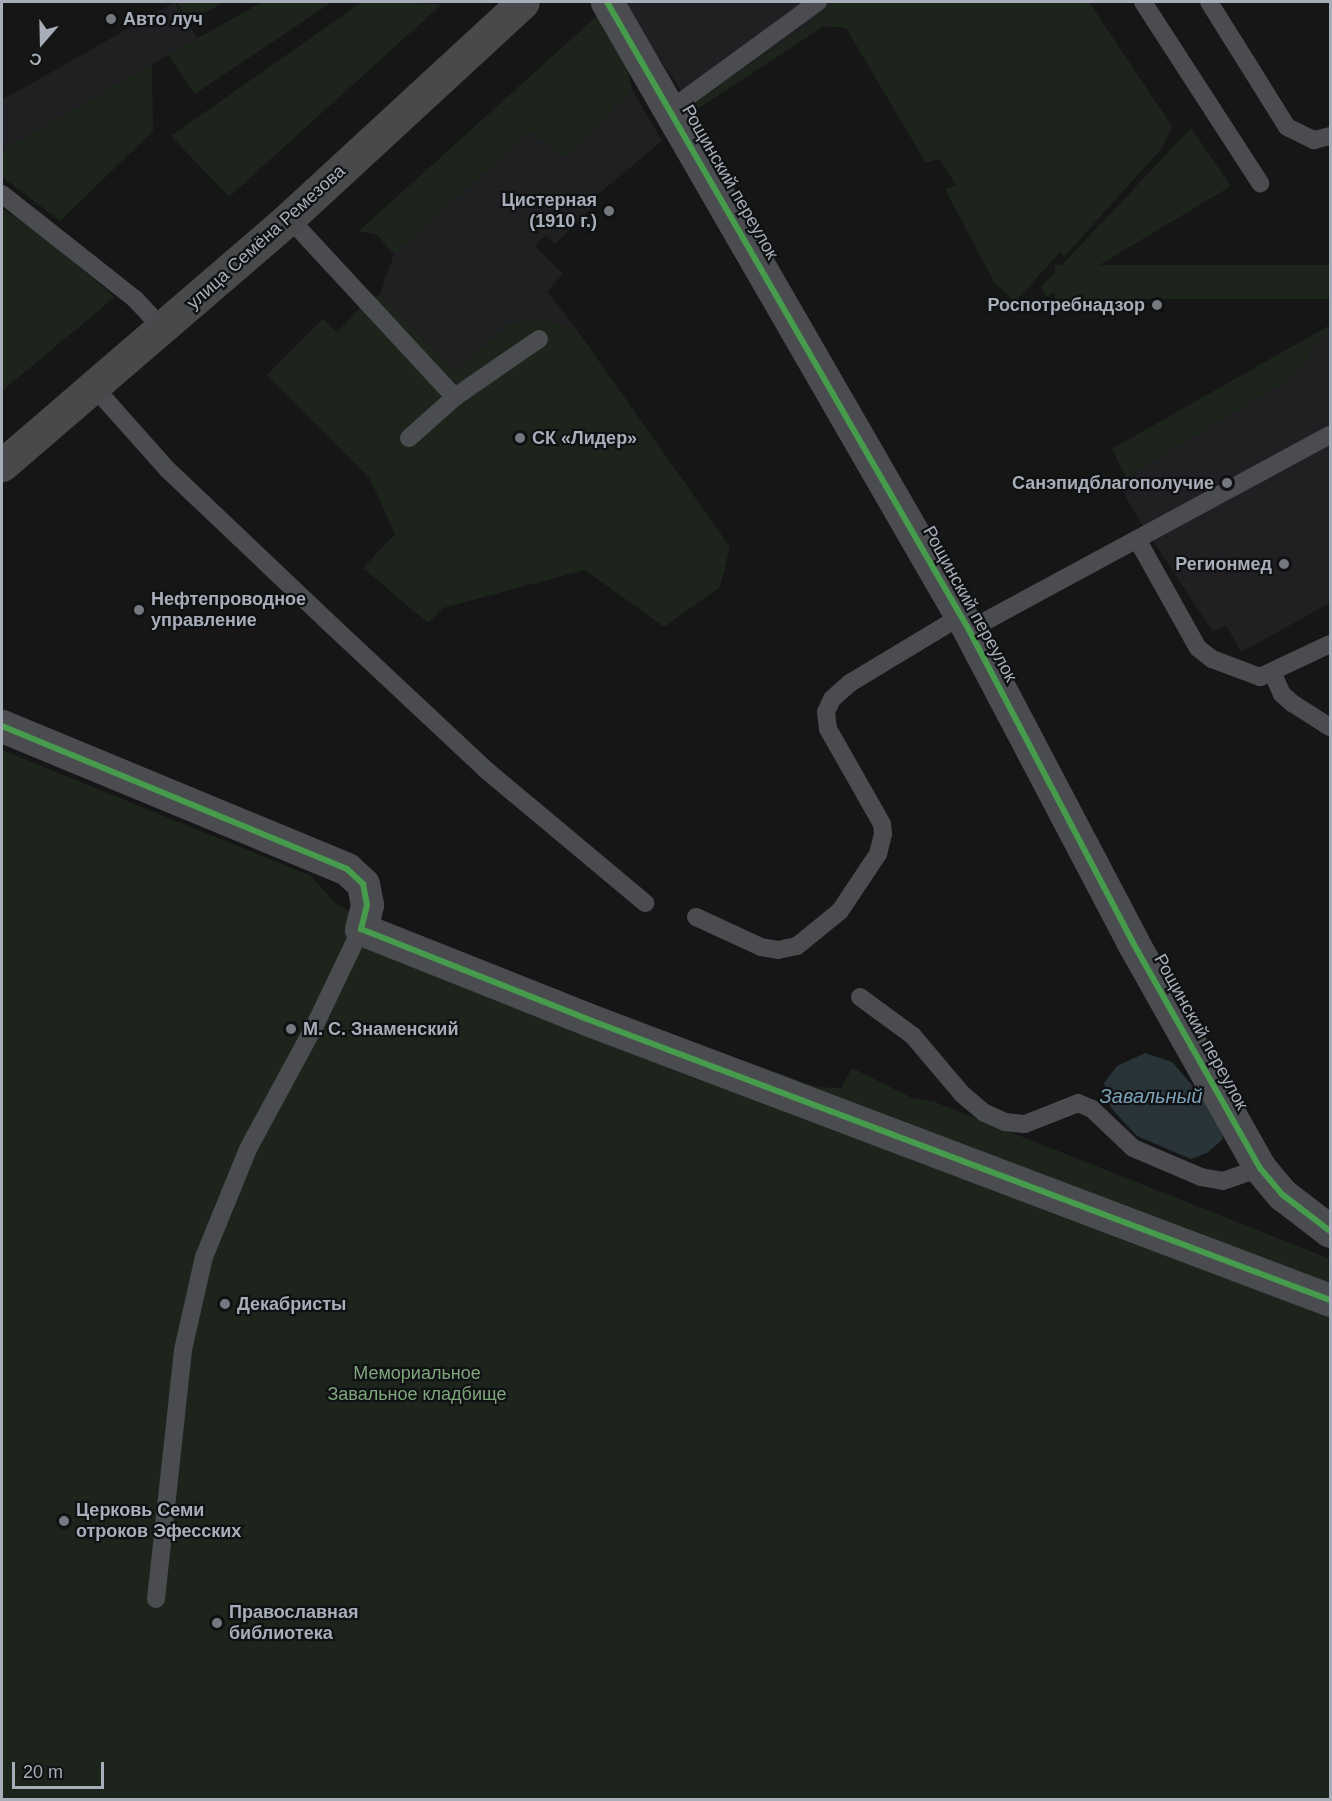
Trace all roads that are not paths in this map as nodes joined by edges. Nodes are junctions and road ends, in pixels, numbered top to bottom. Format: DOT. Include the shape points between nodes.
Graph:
graph roads {
  1 [pos="523,2"];
  2 [pos="607,2"];
  3 [pos="818,2"];
  4 [pos="1143,2"];
  5 [pos="1209,2"];
  6 [pos="671,109"];
  7 [pos="1330,136"];
  8 [pos="1260,183"];
  9 [pos="2,194"];
  10 [pos="289,218"];
  11 [pos="163,329"];
  12 [pos="539,339"];
  13 [pos="94,387"];
  14 [pos="454,397"];
  15 [pos="1330,435"];
  16 [pos="409,438"];
  17 [pos="2,465"];
  18 [pos="1137,539"];
  19 [pos="965,623"];
  20 [pos="1330,644"];
  21 [pos="1273,674"];
  22 [pos="2,726"];
  23 [pos="1330,727"];
  24 [pos="645,903"];
  25 [pos="696,917"];
  26 [pos="361,929"];
  27 [pos="860,997"];
  28 [pos="1260,1168"];
  29 [pos="1319,1224"];
  30 [pos="1330,1300"];
  31 [pos="156,1599"];
  1 -- 10 [label="main road, улица Семёна Ремезова"];
  2 -- 6 [label="street, Рощинский переулок"];
  3 -- 6 [label="lane"];
  4 -- 8 [label="lane"];
  5 -- 7 [label="lane" via="1287,127 1314,140"];
  6 -- 19 [label="street, Рощинский переулок"];
  9 -- 11 [label="lane" via="135,299"];
  10 -- 11 [label="main road, улица Семёна Ремезова"];
  10 -- 14 [label="lane"];
  11 -- 13 [label="main road, улица Семёна Ремезова"];
  12 -- 14 [label="lane"];
  13 -- 17 [label="main road, улица Семёна Ремезова"];
  13 -- 24 [label="lane" via="166,469 452,738"];
  14 -- 16 [label="lane"];
  15 -- 18 [label="lane"];
  18 -- 19 [label="lane"];
  18 -- 21 [label="lane" via="1197,648 1242,674"];
  19 -- 25 [label="lane" via="850,683 832,699 826,712 828,729 882,824 883,834 878,854 840,911 797,946 778,950"];
  19 -- 28 [label="street, Рощинский переулок" via="1132,941"];
  20 -- 21 [label="lane"];
  21 -- 23 [label="lane" via="1292,703"];
  22 -- 26 [label="street" via="347,869 363,884 367,905"];
  26 -- 30 [label="street" via="587,1019"];
  26 -- 31 [label="lane" via="331,995 248,1149 204,1257 183,1350"];
  27 -- 28 [label="lane" via="913,1036 962,1094 985,1113 1005,1122 1025,1124 1078,1103 1092,1109 1133,1148 1201,1177 1223,1181"];
  28 -- 29 [label="street, Рощинский переулок"];
}
